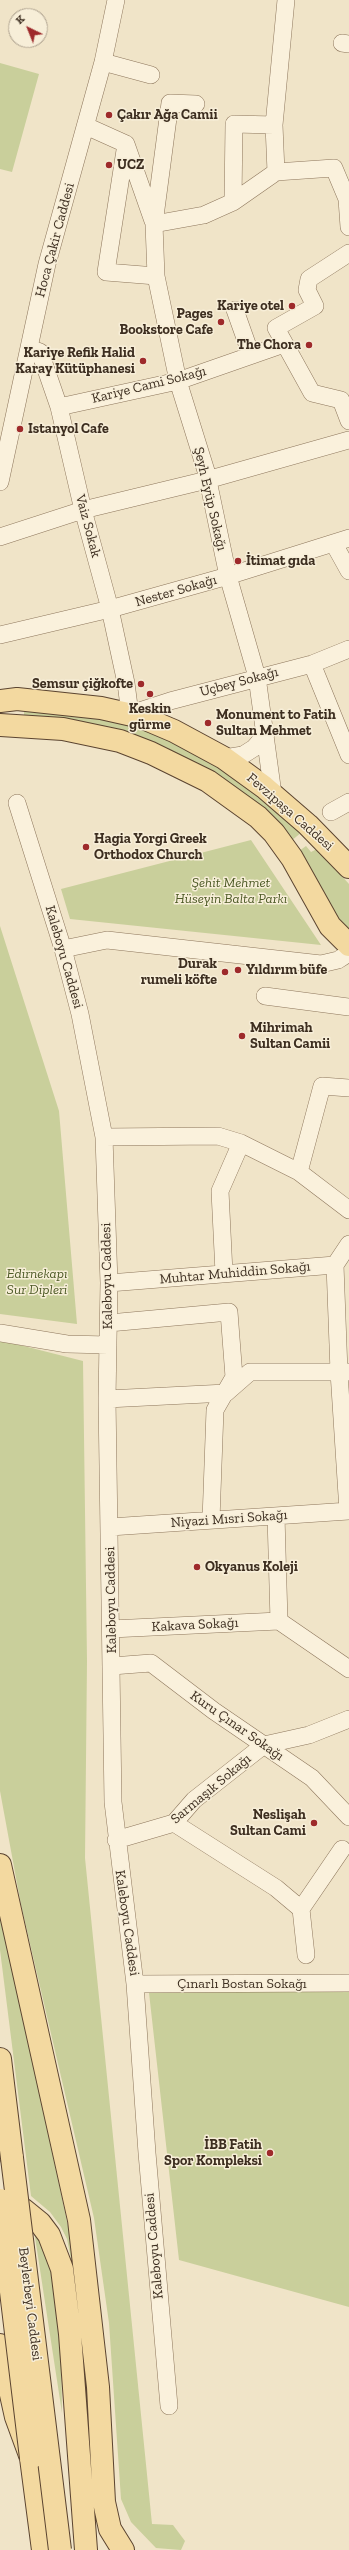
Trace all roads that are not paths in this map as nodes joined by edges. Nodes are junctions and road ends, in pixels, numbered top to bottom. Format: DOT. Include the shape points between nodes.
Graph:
graph roads {
  1 [pos="116,0"];
  2 [pos="286,0"];
  3 [pos="103,62"];
  4 [pos="151,75"];
  5 [pos="196,104"];
  6 [pos="274,125"];
  7 [pos="86,126"];
  8 [pos="126,144"];
  9 [pos="276,172"];
  10 [pos="348,198"];
  11 [pos="233,202"];
  12 [pos="154,224"];
  13 [pos="349,227"];
  14 [pos="349,252"];
  15 [pos="156,276"];
  16 [pos="235,310"];
  17 [pos="284,344"];
  18 [pos="29,348"];
  19 [pos="251,355"];
  20 [pos="178,381"];
  21 [pos="59,407"];
  22 [pos="349,421"];
  23 [pos="349,440"];
  24 [pos="207,480"];
  25 [pos="0,482"];
  26 [pos="83,510"];
  27 [pos="0,538"];
  28 [pos="342,541"];
  29 [pos="349,571"];
  30 [pos="228,576"];
  31 [pos="110,609"];
  32 [pos="0,636"];
  33 [pos="349,649"];
  34 [pos="312,664"];
  35 [pos="257,677"];
  36 [pos="6,699"];
  37 [pos="130,714"];
  38 [pos="6,727"];
  39 [pos="266,734"];
  40 [pos="349,755"];
  41 [pos="224,758"];
  42 [pos="273,794"];
  43 [pos="349,802"];
  44 [pos="17,803"];
  45 [pos="331,812"];
  46 [pos="349,867"];
  47 [pos="349,946"];
  48 [pos="63,948"];
  49 [pos="349,953"];
  50 [pos="265,996"];
  51 [pos="349,1007"];
  52 [pos="349,1088"];
  53 [pos="104,1136"];
  54 [pos="241,1144"];
  55 [pos="299,1172"];
  56 [pos="349,1210"];
  57 [pos="349,1244"];
  58 [pos="335,1265"];
  59 [pos="224,1273"];
  60 [pos="109,1283"];
  61 [pos="109,1323"];
  62 [pos="0,1333"];
  63 [pos="108,1345"];
  64 [pos="344,1372"];
  65 [pos="226,1393"];
  66 [pos="107,1399"];
  67 [pos="349,1511"];
  68 [pos="276,1516"];
  69 [pos="210,1520"];
  70 [pos="110,1527"];
  71 [pos="279,1621"];
  72 [pos="111,1629"];
  73 [pos="112,1666"];
  74 [pos="349,1669"];
  75 [pos="349,1719"];
  76 [pos="264,1745"];
  77 [pos="349,1817"];
  78 [pos="174,1823"];
  79 [pos="116,1840"];
  80 [pos="342,1850"];
  81 [pos="0,1865"];
  82 [pos="301,1909"];
  83 [pos="306,1955"];
  84 [pos="349,1983"];
  85 [pos="135,1984"];
  86 [pos="0,2059"];
  87 [pos="0,2200"];
  88 [pos="0,2345"];
  89 [pos="169,2406"];
  90 [pos="31,2458"];
  91 [pos="40,2544"];
  92 [pos="60,2550"];
  93 [pos="86,2550"];
  94 [pos="123,2550"];
  1 -- 3 [label="street, Hoca Çakir Caddesi"];
  2 -- 6 [label="street"];
  3 -- 4 [label="street"];
  3 -- 7 [label="street, Hoca Çakir Caddesi"];
  5 -- 12 [label="street" via="170,103"];
  6 -- 9 [label="street"];
  6 -- 11 [label="street" via="234,124"];
  7 -- 8 [label="street"];
  7 -- 18 [label="street, Hoca Çakir Caddesi" via="47,264"];
  8 -- 12 [label="street"];
  8 -- 15 [label="street" via="106,272"];
  9 -- 10 [label="street" via="334,168"];
  9 -- 11 [label="street"];
  10 -- 13 [label="street"];
  11 -- 12 [label="street" via="204,215"];
  12 -- 15 [label="street, Şeyh Eyüp Sokağı"];
  14 -- 17 [label="street" via="309,279 307,290 315,306 276,328"];
  15 -- 20 [label="street, Şeyh Eyüp Sokağı"];
  16 -- 19 [label="street"];
  17 -- 19 [label="street, Kariye Cami Sokağı"];
  17 -- 22 [label="street" via="312,393 342,400"];
  18 -- 21 [label="street, Vaiz Sokak" via="40,352"];
  18 -- 25 [label="street, Hoca Çakir Caddesi"];
  19 -- 20 [label="street, Kariye Cami Sokağı"];
  20 -- 21 [label="street, Kariye Cami Sokağı"];
  20 -- 24 [label="street, Şeyh Eyüp Sokağı"];
  21 -- 26 [label="street, Vaiz Sokak"];
  23 -- 24 [label="street"];
  24 -- 26 [label="street"];
  24 -- 30 [label="street, Şeyh Eyüp Sokağı"];
  26 -- 27 [label="street"];
  26 -- 31 [label="street, Vaiz Sokak"];
  28 -- 29 [label="street"];
  28 -- 30 [label="street, Nester Sokağı"];
  30 -- 31 [label="street, Nester Sokağı"];
  30 -- 35 [label="street, Şeyh Eyüp Sokağı"];
  31 -- 32 [label="street, Nester Sokağı"];
  31 -- 37 [label="street, Vaiz Sokak"];
  33 -- 34 [label="street, Uçbey Sokağı"];
  34 -- 35 [label="street, Uçbey Sokağı"];
  34 -- 40 [label="street"];
  35 -- 37 [label="street, Uçbey Sokağı"];
  35 -- 39 [label="street, Şeyh Eyüp Sokağı"];
  36 -- 37 [label="main road, Fevzipaşa Caddesi" via="80,705"];
  37 -- 41 [label="main road, Fevzipaşa Caddesi" via="174,731"];
  38 -- 47 [label="main road, Fevzipaşa Caddesi" via="63,729 120,741 208,781 258,817 274,833 290,854 330,926"];
  39 -- 41 [label="street" via="254,748 243,755"];
  39 -- 42 [label="street, Şeyh Eyüp Sokağı"];
  41 -- 42 [label="main road, Fevzipaşa Caddesi"];
  42 -- 46 [label="main road, Fevzipaşa Caddesi"];
  43 -- 45 [label="street"];
  44 -- 48 [label="street, Kaleboyu Caddesi"];
  48 -- 49 [label="street" via="107,940 321,964 338,960"];
  48 -- 53 [label="street, Kaleboyu Caddesi" via="80,1014"];
  50 -- 51 [label="street"];
  52 -- 55 [label="street" via="322,1086"];
  53 -- 54 [label="street" via="218,1136"];
  53 -- 60 [label="street, Kaleboyu Caddesi"];
  54 -- 55 [label="street"];
  54 -- 59 [label="street" via="220,1191"];
  55 -- 56 [label="street"];
  57 -- 58 [label="street"];
  58 -- 59 [label="street, Muhtar Muhiddin Sokağı"];
  58 -- 64 [label="street"];
  59 -- 60 [label="street, Muhtar Muhiddin Sokağı"];
  60 -- 61 [label="street, Kaleboyu Caddesi"];
  61 -- 63 [label="street, Kaleboyu Caddesi"];
  61 -- 65 [label="street" via="229,1312 234,1377"];
  62 -- 63 [label="street" via="67,1344"];
  63 -- 66 [label="street, Kaleboyu Caddesi"];
  64 -- 65 [label="street" via="250,1372"];
  64 -- 67 [label="street"];
  65 -- 66 [label="street"];
  65 -- 69 [label="street" via="215,1410"];
  66 -- 70 [label="street, Kaleboyu Caddesi"];
  67 -- 68 [label="street, Niyazi Mısri Sokağı"];
  68 -- 69 [label="street, Niyazi Mısri Sokağı"];
  68 -- 71 [label="street"];
  69 -- 70 [label="street, Niyazi Mısri Sokağı"];
  70 -- 72 [label="street, Kaleboyu Caddesi" via="108,1553"];
  71 -- 72 [label="street, Kakava Sokağı"];
  71 -- 74 [label="street"];
  72 -- 73 [label="street, Kaleboyu Caddesi"];
  73 -- 76 [label="street, Kuru Çınar Sokağı" via="151,1663"];
  73 -- 79 [label="street, Kaleboyu Caddesi" via="113,1802"];
  75 -- 76 [label="street, Sarmaşık Sokağı" via="308,1735"];
  76 -- 77 [label="street, Kuru Çınar Sokağı" via="312,1778"];
  76 -- 78 [label="street, Sarmaşık Sokağı" via="194,1800"];
  78 -- 79 [label="street, Sarmaşık Sokağı"];
  78 -- 82 [label="street" via="276,1888"];
  79 -- 85 [label="street, Kaleboyu Caddesi"];
  80 -- 82 [label="street"];
  81 -- 94 [label="main road" via="79,2220 98,2387 104,2502 110,2529"];
  82 -- 83 [label="street"];
  84 -- 85 [label="street, Çınarlı Bostan Sokağı"];
  85 -- 89 [label="street, Kaleboyu Caddesi"];
  86 -- 92 [label="main road, Beylerbeyi Caddesi, bridge"];
  87 -- 90 [label="main road, Beylerbeyi Caddesi, bridge"];
  87 -- 93 [label="main road" via="29,2213 49,2235 62,2269 70,2334"];
  88 -- 90 [label="main road, bridge" via="16,2417"];
  90 -- 91 [label="main road, Beylerbeyi Caddesi"];
}
